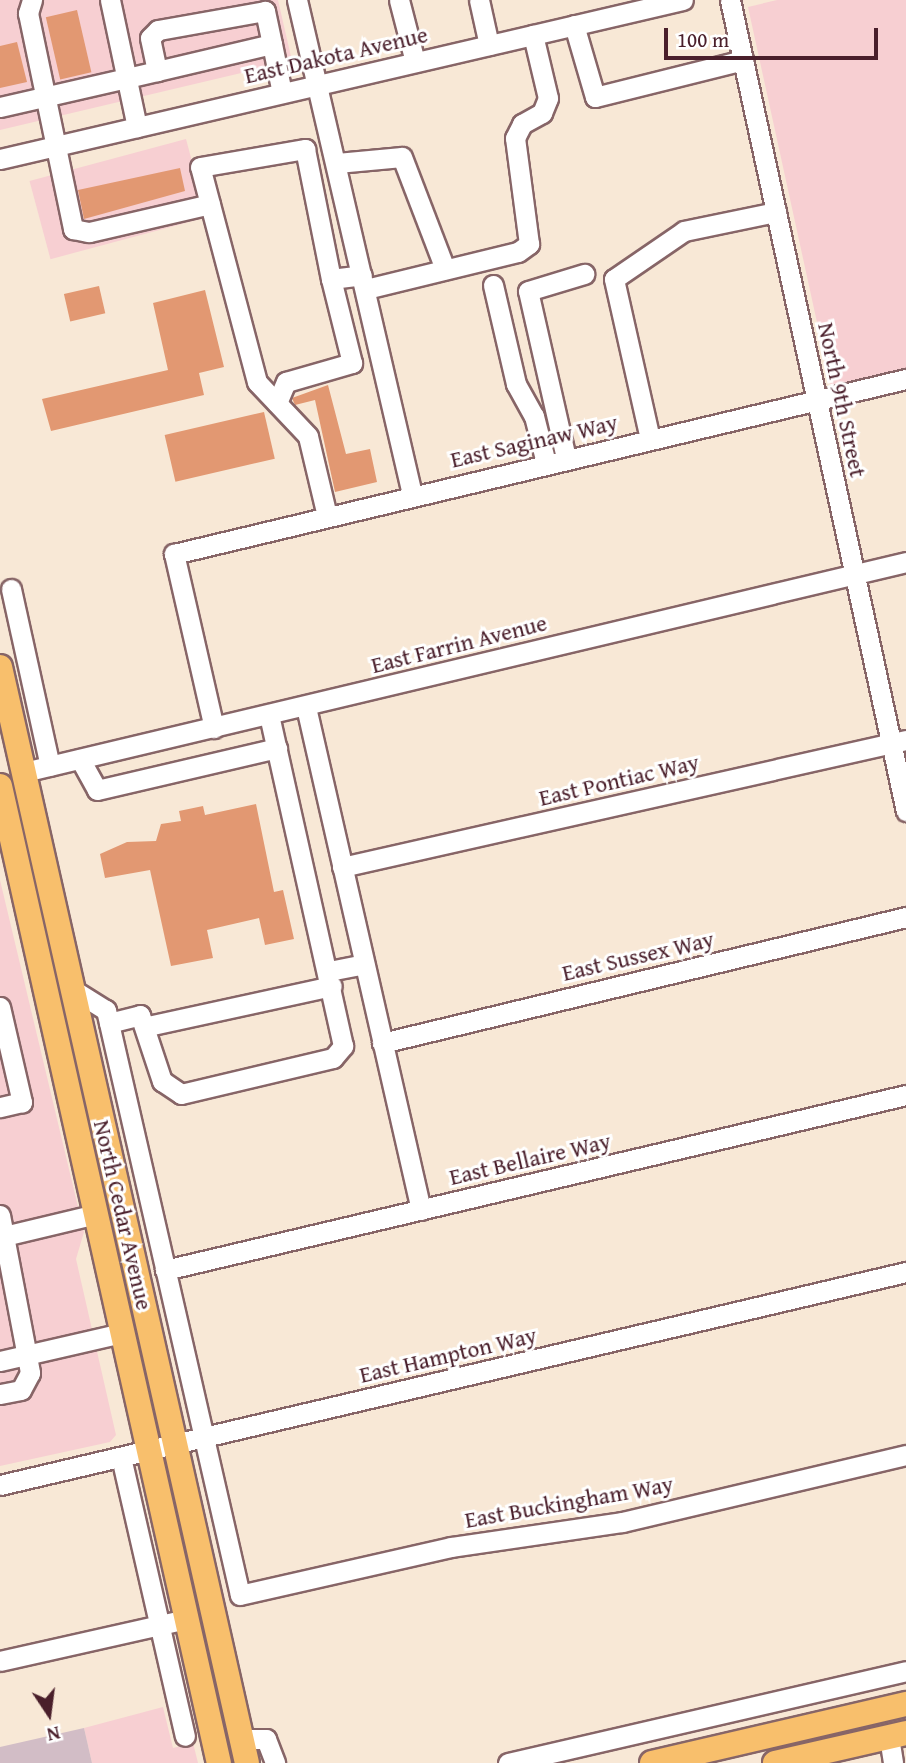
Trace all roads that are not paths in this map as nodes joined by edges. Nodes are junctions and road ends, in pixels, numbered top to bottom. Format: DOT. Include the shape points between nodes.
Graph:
graph roads {
  1 [pos="32,0"];
  2 [pos="50,0"];
  3 [pos="110,0"];
  4 [pos="297,0"];
  5 [pos="399,0"];
  6 [pos="479,0"];
  7 [pos="683,0"];
  8 [pos="730,0"];
  9 [pos="573,25"];
  10 [pos="533,35"];
  11 [pos="272,44"];
  12 [pos="489,45"];
  13 [pos="743,60"];
  14 [pos="415,62"];
  15 [pos="157,71"];
  16 [pos="127,78"];
  17 [pos="319,85"];
  18 [pos="282,93"];
  19 [pos="52,95"];
  20 [pos="0,107"];
  21 [pos="137,127"];
  22 [pos="57,146"];
  23 [pos="0,159"];
  24 [pos="337,163"];
  25 [pos="209,204"];
  26 [pos="776,212"];
  27 [pos="445,269"];
  28 [pos="584,274"];
  29 [pos="331,279"];
  30 [pos="364,282"];
  31 [pos="493,285"];
  32 [pos="906,379"];
  33 [pos="817,401"];
  34 [pos="277,403"];
  35 [pos="650,439"];
  36 [pos="566,458"];
  37 [pos="546,463"];
  38 [pos="412,494"];
  39 [pos="327,516"];
  40 [pos="906,562"];
  41 [pos="854,574"];
  42 [pos="11,589"];
  43 [pos="0,667"];
  44 [pos="306,707"];
  45 [pos="269,715"];
  46 [pos="0,722"];
  47 [pos="214,728"];
  48 [pos="898,742"];
  49 [pos="277,748"];
  50 [pos="80,759"];
  51 [pos="50,766"];
  52 [pos="24,772"];
  53 [pos="0,786"];
  54 [pos="906,811"];
  55 [pos="8,855"];
  56 [pos="342,867"];
  57 [pos="906,918"];
  58 [pos="364,964"];
  59 [pos="330,979"];
  60 [pos="72,989"];
  61 [pos="1,1015"];
  62 [pos="107,1016"];
  63 [pos="148,1026"];
  64 [pos="382,1043"];
  65 [pos="6,1061"];
  66 [pos="906,1095"];
  67 [pos="0,1107"];
  68 [pos="421,1210"];
  69 [pos="96,1214"];
  70 [pos="0,1215"];
  71 [pos="1,1236"];
  72 [pos="165,1270"];
  73 [pos="906,1272"];
  74 [pos="9,1319"];
  75 [pos="122,1333"];
  76 [pos="27,1355"];
  77 [pos="0,1361"];
  78 [pos="0,1394"];
  79 [pos="204,1438"];
  80 [pos="174,1445"];
  81 [pos="149,1451"];
  82 [pos="906,1455"];
  83 [pos="121,1457"];
  84 [pos="0,1485"];
  85 [pos="187,1619"];
  86 [pos="159,1625"];
  87 [pos="0,1661"];
  88 [pos="906,1671"];
  89 [pos="906,1706"];
  90 [pos="898,1735"];
  91 [pos="185,1736"];
  92 [pos="244,1751"];
  93 [pos="215,1762"];
  94 [pos="275,1763"];
  95 [pos="508,1763"];
  96 [pos="652,1763"];
  97 [pos="775,1763"];
  98 [pos="893,1763"];
  1 -- 19 [label="street" via="28,13"];
  2 -- 19 [label="street" via="43,2 39,18"];
  3 -- 16 [label="street"];
  4 -- 17 [label="street"];
  5 -- 14 [label="street"];
  6 -- 12 [label="street"];
  7 -- 9 [label="street, East Dakota Avenue"];
  8 -- 13 [label="street, North 9th Street"];
  9 -- 10 [label="street, East Dakota Avenue"];
  9 -- 13 [label="street" via="595,97"];
  10 -- 12 [label="street, East Dakota Avenue"];
  10 -- 27 [label="street" via="548,98 515,138 529,244 518,252"];
  11 -- 15 [label="street"];
  11 -- 15 [label="street" via="265,10 254,8 158,30 150,38"];
  11 -- 18 [label="street"];
  12 -- 14 [label="street, East Dakota Avenue"];
  13 -- 26 [label="street, North 9th Street"];
  14 -- 17 [label="street, East Dakota Avenue"];
  15 -- 16 [label="street"];
  16 -- 19 [label="street"];
  16 -- 21 [label="street"];
  17 -- 18 [label="street, East Dakota Avenue"];
  17 -- 24 [label="street"];
  18 -- 21 [label="street, East Dakota Avenue"];
  19 -- 20 [label="street"];
  19 -- 22 [label="street"];
  21 -- 22 [label="street, East Dakota Avenue"];
  22 -- 23 [label="street, East Dakota Avenue"];
  22 -- 25 [label="street" via="77,232"];
  24 -- 27 [label="street" via="402,156"];
  24 -- 30 [label="street"];
  25 -- 29 [label="street" via="200,167 305,149"];
  25 -- 34 [label="street" via="257,382"];
  26 -- 33 [label="street, North 9th Street"];
  26 -- 35 [label="street" via="684,231 614,279"];
  27 -- 30 [label="street"];
  28 -- 36 [label="street" via="528,291"];
  29 -- 30 [label="street"];
  29 -- 34 [label="street" via="352,363 286,382"];
  30 -- 38 [label="street"];
  31 -- 37 [label="street" via="516,384 534,416"];
  32 -- 33 [label="street, East Saginaw Way"];
  33 -- 35 [label="street, East Saginaw Way"];
  33 -- 41 [label="street, North 9th Street"];
  34 -- 39 [label="street" via="308,436"];
  35 -- 36 [label="street, East Saginaw Way"];
  36 -- 37 [label="street, East Saginaw Way"];
  37 -- 38 [label="street, East Saginaw Way"];
  38 -- 39 [label="street, East Saginaw Way"];
  39 -- 47 [label="street, East Saginaw Way" via="174,554"];
  40 -- 41 [label="street, East Farrin Avenue"];
  41 -- 44 [label="street, East Farrin Avenue"];
  41 -- 48 [label="street, North 9th Street"];
  42 -- 51 [label="street"];
  43 -- 52 [label="main road, North Cedar Avenue"];
  44 -- 45 [label="street, East Farrin Avenue"];
  44 -- 56 [label="street"];
  45 -- 47 [label="street, East Farrin Avenue"];
  45 -- 49 [label="street"];
  46 -- 52 [label="main road" via="9,761"];
  47 -- 50 [label="street, East Farrin Avenue"];
  48 -- 54 [label="street, North 9th Street"];
  48 -- 56 [label="street, East Pontiac Way"];
  49 -- 50 [label="street" via="97,790"];
  49 -- 59 [label="street"];
  50 -- 51 [label="street, East Farrin Avenue"];
  51 -- 52 [label="street, East Farrin Avenue"];
  52 -- 60 [label="main road, North Cedar Avenue"];
  53 -- 55 [label="main road, North Cedar Avenue"];
  55 -- 60 [label="main road" via="31,864 56,976"];
  55 -- 69 [label="main road, North Cedar Avenue"];
  56 -- 58 [label="street"];
  57 -- 64 [label="street, East Sussex Way"];
  58 -- 59 [label="street"];
  58 -- 64 [label="street"];
  59 -- 63 [label="street"];
  59 -- 63 [label="street" via="343,1046 333,1058 181,1094 162,1081"];
  60 -- 62 [label="street"];
  60 -- 80 [label="main road, North Cedar Avenue"];
  61 -- 65 [label="street"];
  62 -- 63 [label="street" via="140,1015"];
  62 -- 72 [label="street"];
  64 -- 68 [label="street"];
  65 -- 67 [label="street" via="22,1102"];
  66 -- 68 [label="street, East Bellaire Way"];
  68 -- 72 [label="street, East Bellaire Way"];
  69 -- 71 [label="street"];
  69 -- 75 [label="main road, North Cedar Avenue"];
  70 -- 71 [label="street"];
  71 -- 74 [label="street"];
  72 -- 79 [label="street"];
  73 -- 79 [label="street, East Hampton Way"];
  74 -- 76 [label="street"];
  75 -- 76 [label="street"];
  75 -- 81 [label="main road, North Cedar Avenue"];
  76 -- 77 [label="street"];
  76 -- 78 [label="street" via="28,1383"];
  79 -- 80 [label="street, East Hampton Way"];
  79 -- 82 [label="street, East Buckingham Way" via="240,1595 451,1547 622,1522"];
  80 -- 81 [label="street, East Hampton Way"];
  80 -- 92 [label="main road, North Cedar Avenue"];
  81 -- 83 [label="street, East Hampton Way"];
  81 -- 85 [label="main road, North Cedar Avenue"];
  83 -- 84 [label="street, East Hampton Way"];
  83 -- 86 [label="street"];
  85 -- 86 [label="street"];
  85 -- 93 [label="main road, North Cedar Avenue"];
  86 -- 87 [label="street"];
  86 -- 91 [label="street"];
  88 -- 95 [label="street"];
  89 -- 90 [label="main road"];
  89 -- 96 [label="main road"];
  90 -- 97 [label="main road"];
  90 -- 98 [label="street"];
  92 -- 94 [label="street" via="266,1739"];
}
